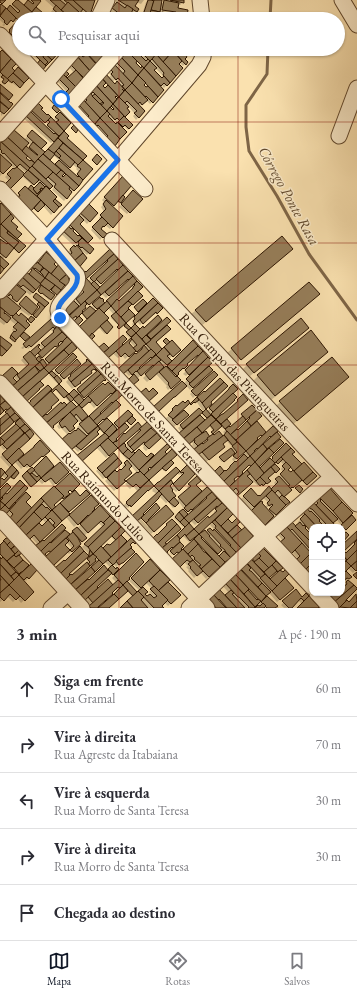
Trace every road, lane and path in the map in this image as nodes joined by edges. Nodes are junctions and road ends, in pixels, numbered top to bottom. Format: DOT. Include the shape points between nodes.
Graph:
graph roads {
  1 [pos="107,0"];
  2 [pos="200,0"];
  3 [pos="342,0"];
  4 [pos="101,12"];
  5 [pos="201,12"];
  6 [pos="357,25"];
  7 [pos="0,35"];
  8 [pos="12,48"];
  9 [pos="20,56"];
  10 [pos="69,56"];
  11 [pos="113,56"];
  12 [pos="203,56"];
  13 [pos="46,83"];
  14 [pos="357,88"];
  15 [pos="68,107"];
  16 [pos="0,134"];
  17 [pos="339,136"];
  18 [pos="118,160"];
  19 [pos="145,188"];
  20 [pos="0,189"];
  21 [pos="47,239"];
  22 [pos="112,240"];
  23 [pos="0,291"];
  24 [pos="0,383"];
  25 [pos="332,477"];
  26 [pos="357,504"];
  27 [pos="2,524"];
  28 [pos="264,537"];
  29 [pos="309,585"];
  30 [pos="68,593"];
  31 [pos="320,596"];
  32 [pos="199,605"];
  33 [pos="51,608"];
  34 [pos="82,608"];
  35 [pos="331,608"];
  1 -- 4 [label="street"];
  2 -- 5 [label="street"];
  3 -- 6 [label="street"];
  7 -- 8 [label="street"];
  9 -- 13 [label="street"];
  10 -- 13 [label="street"];
  11 -- 15 [label="street"];
  12 -- 18 [label="street"];
  13 -- 15 [label="street"];
  13 -- 16 [label="street"];
  14 -- 17 [label="street"];
  15 -- 18 [label="street"];
  18 -- 19 [label="street"];
  18 -- 21 [label="street"];
  20 -- 21 [label="street"];
  21 -- 23 [label="street"];
  21 -- 28 [label="street, Rua Morro de Santa Teresa" via="78,279 77,284 58,307 60,318"];
  22 -- 25 [label="street, Rua Campo das Pitangueiras"];
  24 -- 32 [label="street, Rua Raimundo Lulio"];
  25 -- 26 [label="street, Rua Campo das Pitangueiras"];
  25 -- 28 [label="street"];
  27 -- 30 [label="street"];
  28 -- 29 [label="street, Rua Morro de Santa Teresa"];
  28 -- 32 [label="street"];
  30 -- 33 [label="street"];
  30 -- 34 [label="street"];
  31 -- 35 [label="street"];
}
